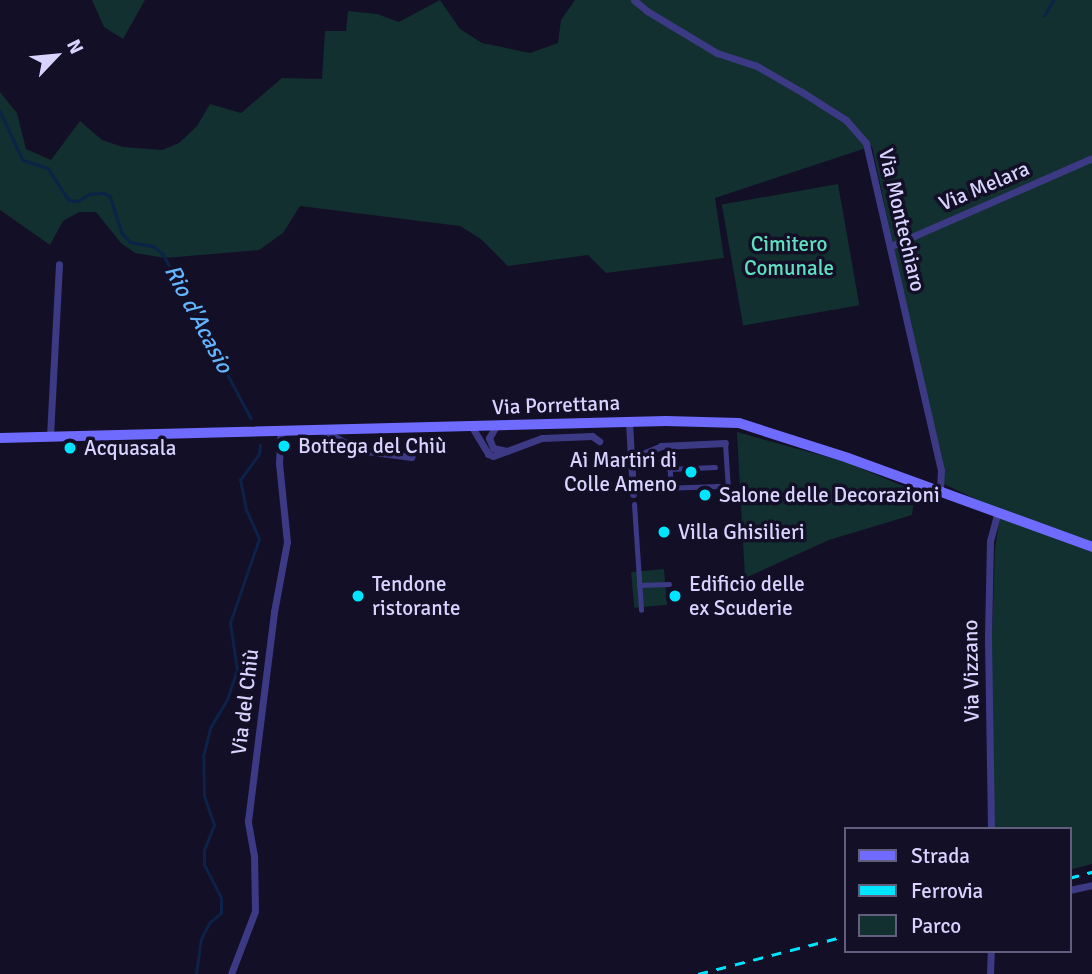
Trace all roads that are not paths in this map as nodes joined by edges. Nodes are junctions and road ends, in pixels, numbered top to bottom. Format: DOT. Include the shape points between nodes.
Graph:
graph roads {
  1 [pos="635,0"];
  2 [pos="1092,158"];
  3 [pos="891,246"];
  4 [pos="59,264"];
  5 [pos="629,422"];
  6 [pos="491,426"];
  7 [pos="472,427"];
  8 [pos="319,429"];
  9 [pos="281,430"];
  10 [pos="50,436"];
  11 [pos="0,438"];
  12 [pos="599,441"];
  13 [pos="725,443"];
  14 [pos="668,445"];
  15 [pos="514,450"];
  16 [pos="412,457"];
  17 [pos="631,459"];
  18 [pos="715,467"];
  19 [pos="669,469"];
  20 [pos="671,488"];
  21 [pos="940,491"];
  22 [pos="633,492"];
  23 [pos="634,504"];
  24 [pos="997,514"];
  25 [pos="1092,547"];
  26 [pos="669,584"];
  27 [pos="639,585"];
  28 [pos="641,610"];
  29 [pos="991,827"];
  30 [pos="1092,885"];
  31 [pos="1071,890"];
  32 [pos="991,953"];
  33 [pos="231,974"];
  34 [pos="990,974"];
  1 -- 3 [label="street, Via Montechiaro" via="718,53 755,65 846,120 866,143"];
  2 -- 3 [label="street, Via Melara"];
  3 -- 21 [label="street, Via Montechiaro" via="941,470"];
  4 -- 10 [label="street"];
  5 -- 6 [label="main road, Via Porrettana"];
  5 -- 17 [label="street"];
  5 -- 21 [label="main road, Via Porrettana" via="739,423"];
  6 -- 7 [label="main road, Via Porrettana"];
  6 -- 15 [label="street" via="493,448"];
  7 -- 8 [label="main road, Via Porrettana"];
  7 -- 15 [label="street" via="488,454"];
  8 -- 9 [label="main road, Via Porrettana"];
  8 -- 16 [label="street" via="359,450"];
  9 -- 10 [label="main road, Via Porrettana"];
  9 -- 33 [label="street, Via del Chiù" via="279,463 287,542 248,821 255,911"];
  10 -- 11 [label="main road, Via Porrettana"];
  12 -- 15 [label="street" via="592,436 542,438"];
  13 -- 14 [label="street"];
  13 -- 20 [label="street" via="725,486"];
  14 -- 17 [label="street"];
  14 -- 19 [label="street"];
  17 -- 22 [label="street"];
  18 -- 19 [label="street"];
  19 -- 20 [label="street"];
  20 -- 22 [label="street"];
  21 -- 24 [label="main road, Via Porrettana"];
  23 -- 27 [label="street"];
  24 -- 25 [label="main road, Via Porrettana"];
  24 -- 29 [label="street, Via Vizzano" via="990,541 988,637"];
  26 -- 27 [label="street"];
  27 -- 28 [label="street"];
  30 -- 31 [label="street"];
  32 -- 34 [label="street"];
}
